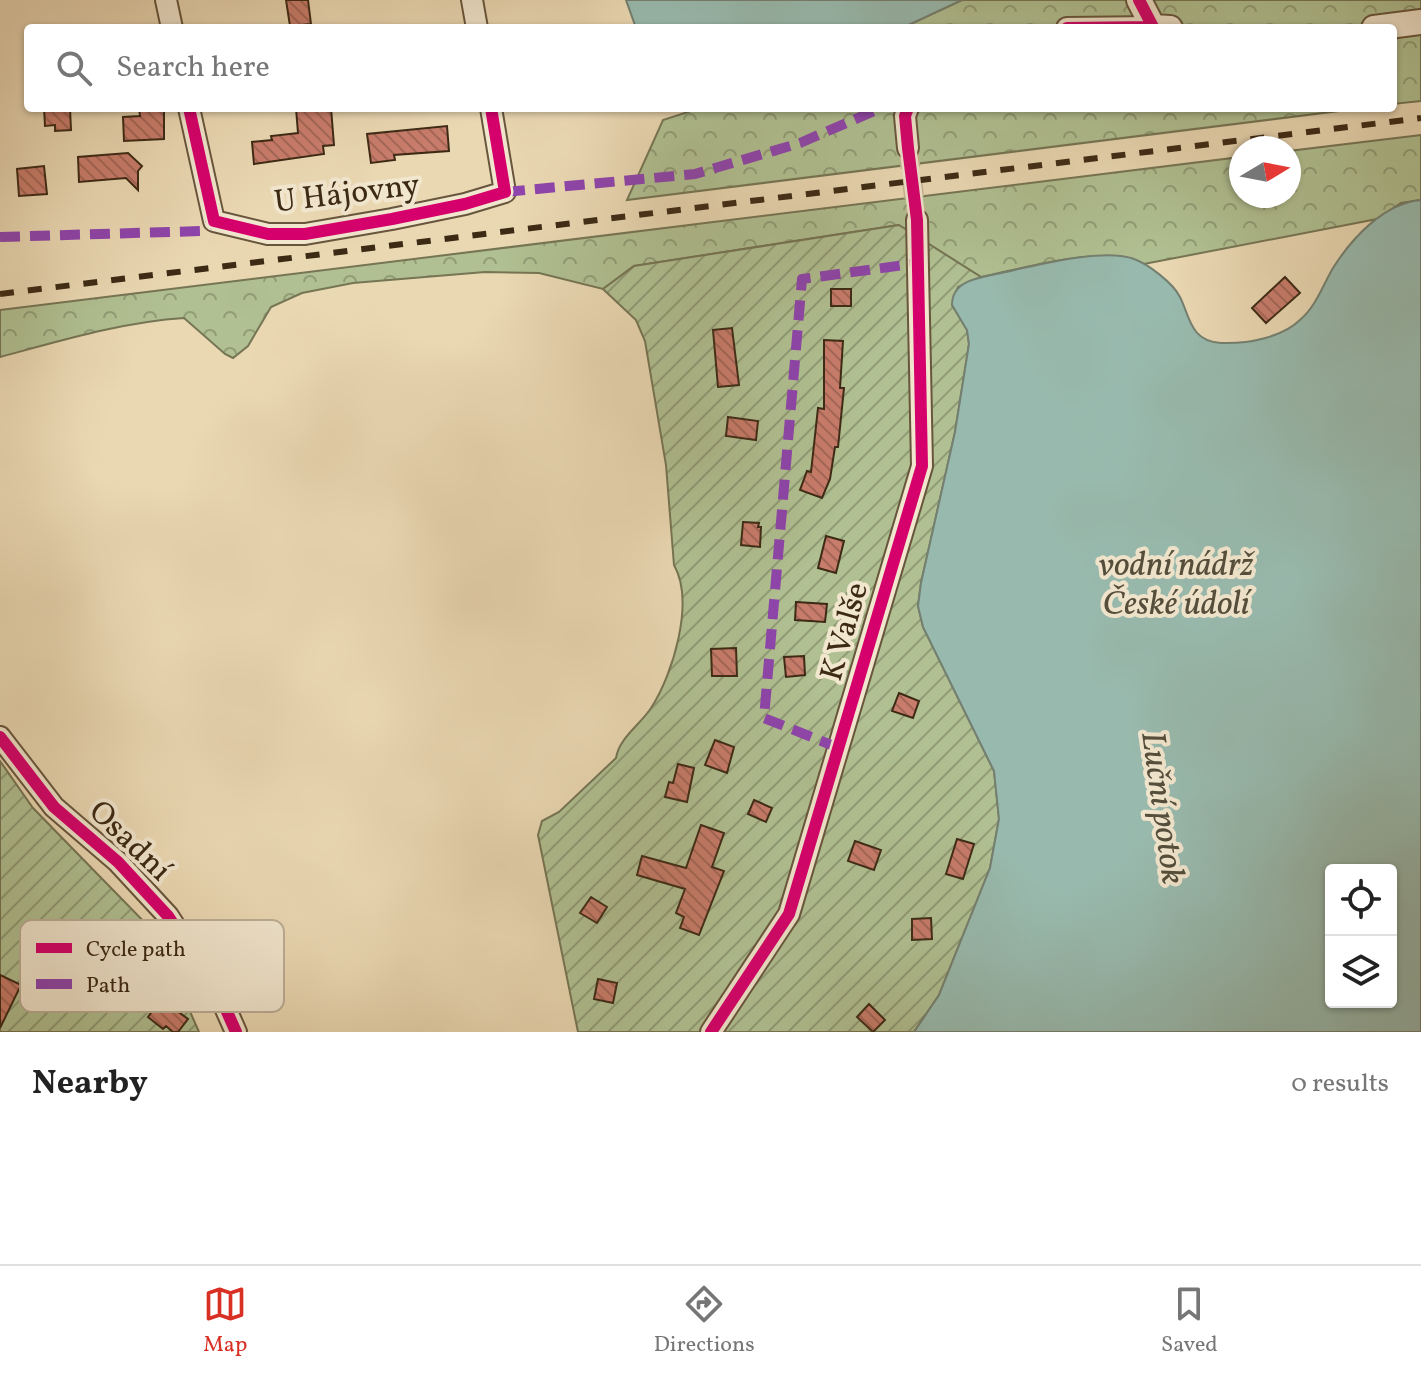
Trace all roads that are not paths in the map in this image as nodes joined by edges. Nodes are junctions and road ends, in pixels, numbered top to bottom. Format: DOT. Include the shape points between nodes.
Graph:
graph roads {
  1 [pos="166,0"];
  2 [pos="472,0"];
  3 [pos="1139,0"];
  4 [pos="1421,22"];
  5 [pos="171,24"];
  6 [pos="476,24"];
  7 [pos="1159,24"];
  8 [pos="1397,25"];
  9 [pos="190,112"];
  10 [pos="492,112"];
  11 [pos="906,112"];
  12 [pos="908,148"];
  13 [pos="917,220"];
  14 [pos="0,737"];
  15 [pos="171,920"];
  16 [pos="227,1012"];
  17 [pos="236,1032"];
  18 [pos="711,1032"];
  1 -- 5 [label="street"];
  2 -- 6 [label="street"];
  3 -- 7 [label="street"];
  4 -- 8 [label="street"];
  9 -- 10 [label="street, U Hájovny" via="214,221 268,234 305,234 505,192"];
  11 -- 12 [label="street"];
  13 -- 18 [label="street, K Valše" via="922,466 789,914"];
  14 -- 15 [label="street, Osadní" via="54,807 118,862"];
  16 -- 17 [label="street, Osadní"];
}
